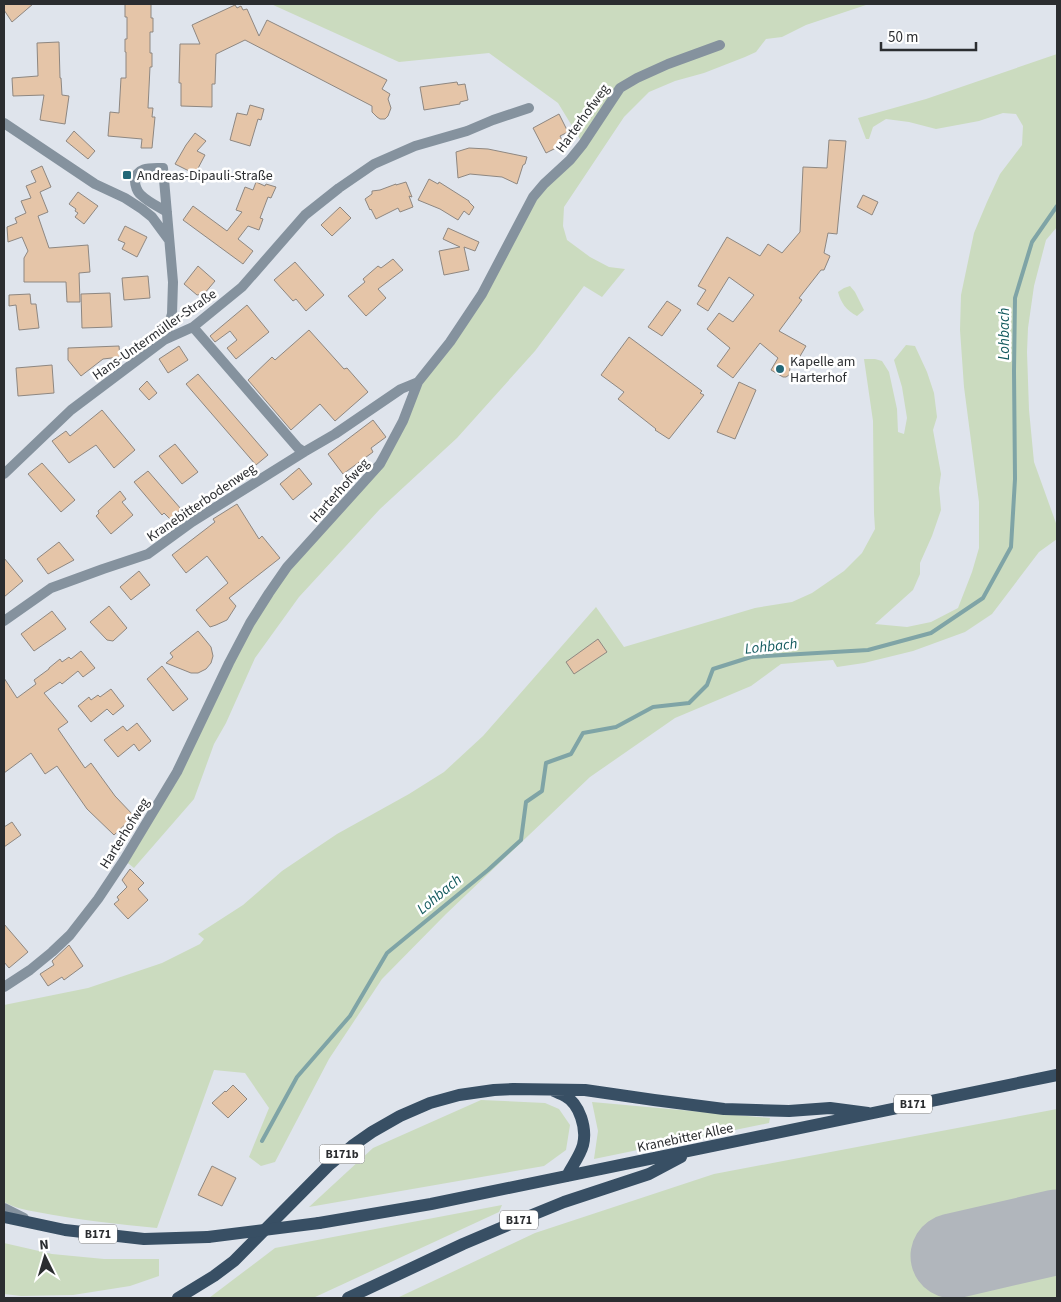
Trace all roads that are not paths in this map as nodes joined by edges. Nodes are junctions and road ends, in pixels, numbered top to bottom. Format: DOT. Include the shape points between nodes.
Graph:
graph roads {
  1 [pos="720,45"];
  2 [pos="529,108"];
  3 [pos="4,122"];
  4 [pos="167,212"];
  5 [pos="170,241"];
  6 [pos="193,327"];
  7 [pos="164,340"];
  8 [pos="418,382"];
  9 [pos="304,452"];
  10 [pos="4,474"];
  11 [pos="4,621"];
  12 [pos="4,987"];
  13 [pos="1057,1075"];
  14 [pos="545,1089"];
  15 [pos="868,1113"];
  16 [pos="692,1151"];
  17 [pos="567,1176"];
  18 [pos="4,1208"];
  19 [pos="4,1217"];
  20 [pos="53,1228"];
  21 [pos="178,1298"];
  22 [pos="348,1298"];
  1 -- 8 [label="street, Harterhofweg" via="668,64 620,88 583,144 533,197 482,294"];
  2 -- 6 [label="street, Hans-Untermüller-Straße" via="415,146 374,164 305,216 242,287"];
  3 -- 5 [label="street" via="95,184 142,209"];
  4 -- 4 [label="street" via="163,168 139,171 135,184 139,194"];
  4 -- 5 [label="street"];
  5 -- 7 [label="street" via="172,314"];
  6 -- 7 [label="street, Hans-Untermüller-Straße"];
  6 -- 9 [label="street"];
  7 -- 10 [label="street, Hans-Untermüller-Straße" via="71,410"];
  8 -- 9 [label="street, Kranebitterbodenweg" via="401,389"];
  8 -- 12 [label="street, Harterhofweg" via="380,464 287,567 264,600 228,663 177,772 98,899 52,952"];
  9 -- 11 [label="street, Kranebitterbodenweg" via="192,522 148,554 52,588"];
  13 -- 15 [label="main road, Kranebitter Allee / B171"];
  14 -- 15 [label="main road, B171b" via="585,1090 724,1109 789,1111 830,1108"];
  14 -- 17 [label="main road, B171b" via="565,1095 582,1122 582,1146"];
  14 -- 21 [label="main road, B171b" via="494,1090 459,1095 430,1103 386,1124 328,1166 234,1261"];
  15 -- 16 [label="main road, Kranebitter Allee / B171"];
  16 -- 17 [label="main road, Kranebitter Allee / B171"];
  16 -- 22 [label="main road, B171" via="649,1174 546,1209"];
  17 -- 20 [label="main road, Kranebitter Allee / B171, bridge" via="431,1204 208,1237 144,1239"];
  18 -- 20 [label="street"];
  19 -- 20 [label="main road, B171"];
}
